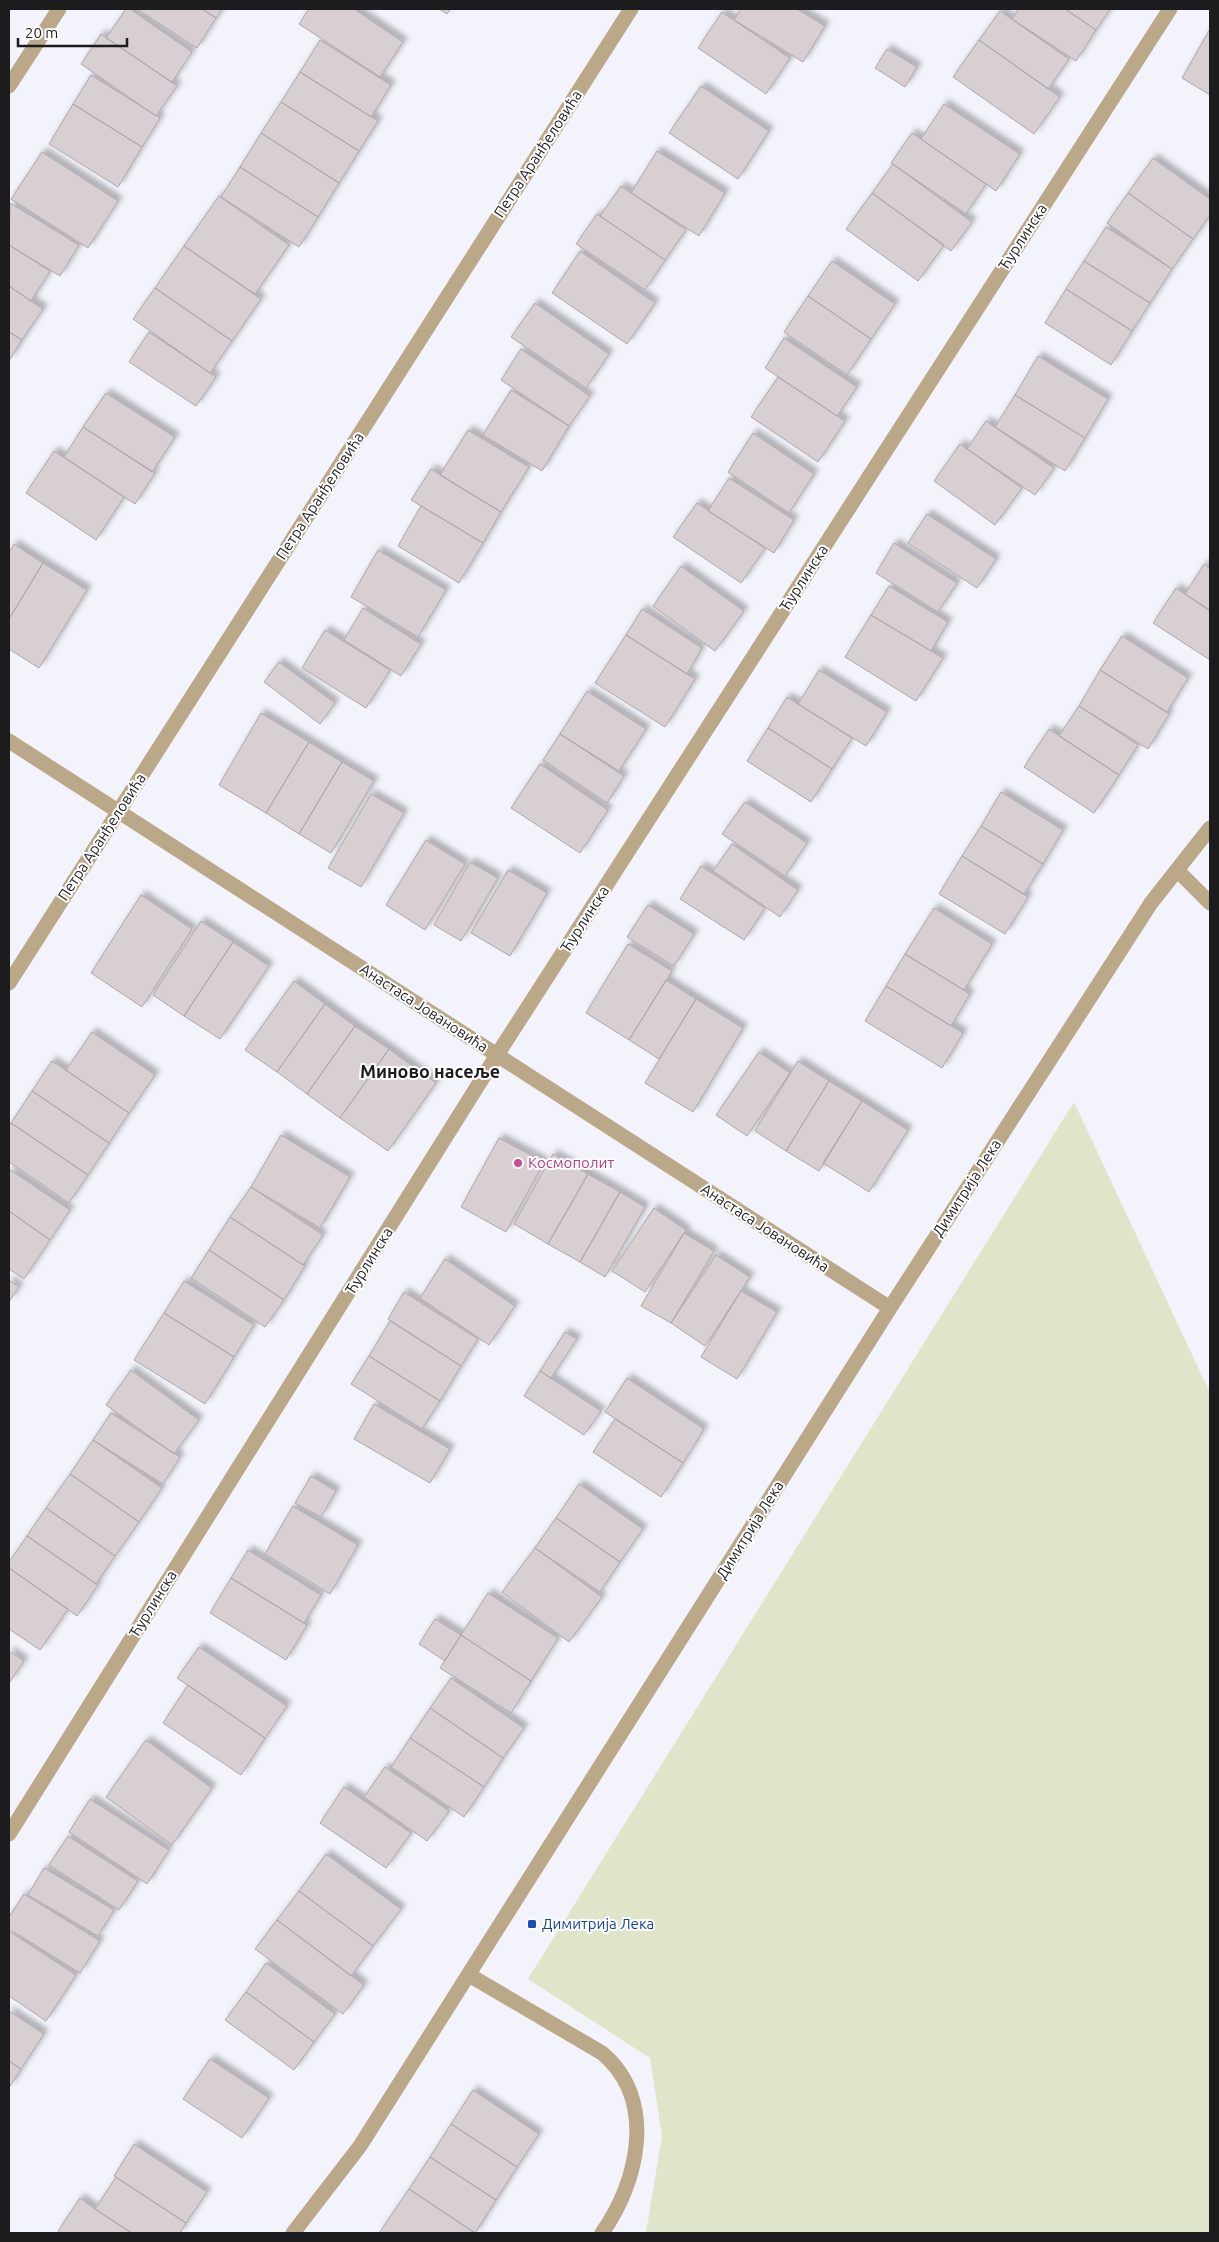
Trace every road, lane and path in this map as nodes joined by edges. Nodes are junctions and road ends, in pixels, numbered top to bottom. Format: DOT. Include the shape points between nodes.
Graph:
graph roads {
  1 [pos="59,9"];
  2 [pos="631,9"];
  3 [pos="1170,9"];
  4 [pos="9,86"];
  5 [pos="9,741"];
  6 [pos="118,812"];
  7 [pos="1210,828"];
  8 [pos="1177,870"];
  9 [pos="1210,903"];
  10 [pos="9,982"];
  11 [pos="498,1056"];
  12 [pos="890,1308"];
  13 [pos="9,1834"];
  14 [pos="469,1974"];
  15 [pos="293,2233"];
  16 [pos="602,2233"];
  1 -- 4 [label="street"];
  2 -- 6 [label="street, Петра Аранђеловића"];
  3 -- 11 [label="street, Ћурлинска"];
  5 -- 6 [label="street, Анастаса Јовановића"];
  6 -- 10 [label="street, Петра Аранђеловића"];
  6 -- 11 [label="street, Анастаса Јовановића"];
  7 -- 8 [label="street, Димитрија Лека"];
  8 -- 9 [label="street"];
  8 -- 12 [label="street, Димитрија Лека" via="1151,903"];
  11 -- 12 [label="street, Анастаса Јовановића"];
  11 -- 13 [label="street, Ћурлинска"];
  12 -- 14 [label="street, Димитрија Лека"];
  14 -- 15 [label="street, Димитрија Лека" via="360,2146"];
  14 -- 16 [label="street" via="602,2052 626,2079 636,2128 635,2153 625,2195"];
}
